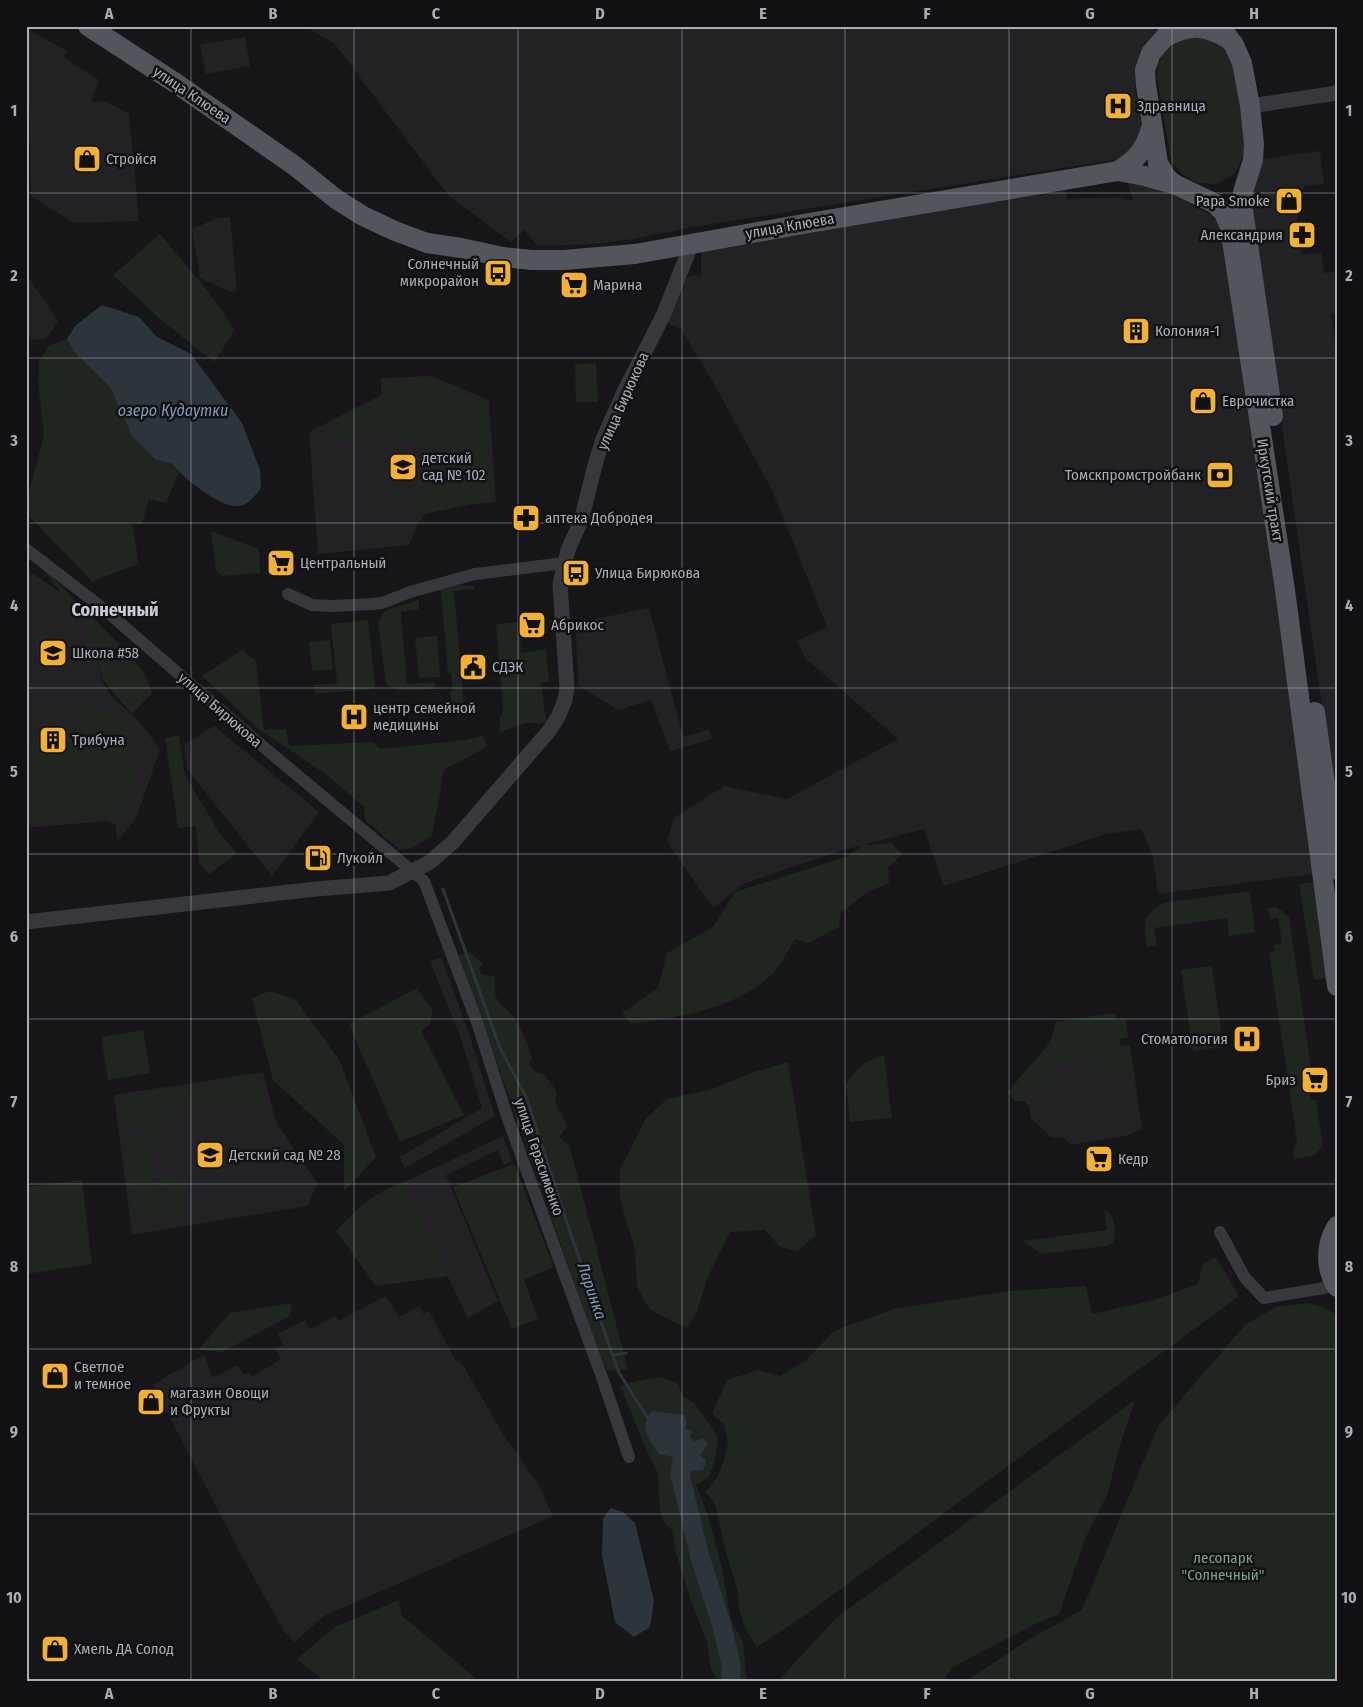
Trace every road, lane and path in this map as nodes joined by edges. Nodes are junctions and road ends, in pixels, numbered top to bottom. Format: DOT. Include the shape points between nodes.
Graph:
graph roads {
  1 [pos="88,26"];
  2 [pos="1169,32"];
  3 [pos="1224,32"];
  4 [pos="1337,94"];
  5 [pos="1250,106"];
  6 [pos="1152,124"];
  7 [pos="1118,172"];
  8 [pos="1174,184"];
  9 [pos="692,243"];
  10 [pos="26,550"];
  11 [pos="564,563"];
  12 [pos="288,594"];
  13 [pos="1337,870"];
  14 [pos="412,872"];
  15 [pos="26,922"];
  16 [pos="1337,986"];
  17 [pos="1337,1226"];
  18 [pos="1220,1232"];
  19 [pos="1336,1286"];
  20 [pos="629,1457"];
  1 -- 9 [label="main road, улица Клюева" via="295,166 336,199 382,226 426,243 532,260 635,254"];
  2 -- 3 [label="main road, Иркутский тракт" via="1197,27"];
  2 -- 6 [label="main road, Иркутский тракт" via="1151,53 1145,70"];
  3 -- 5 [label="main road, Иркутский тракт" via="1239,54"];
  4 -- 5 [label="street"];
  5 -- 13 [label="main road, Иркутский тракт" via="1253,160 1243,192 1243,210"];
  6 -- 7 [label="main road, улица Клюева" via="1143,149"];
  6 -- 8 [label="main road, Иркутский тракт" via="1158,163"];
  7 -- 8 [label="main road, улица Клюева"];
  7 -- 9 [label="main road, улица Клюева"];
  8 -- 16 [label="main road, Иркутский тракт" via="1214,203 1224,213 1230,227 1285,590"];
  9 -- 11 [label="street, улица Бирюкова" via="663,316 603,439 582,520"];
  10 -- 14 [label="street, улица Бирюкова" via="111,616"];
  11 -- 12 [label="street" via="474,574 382,603 312,605"];
  11 -- 14 [label="street, улица Бирюкова" via="560,584 567,688 558,716 549,731 454,842"];
  14 -- 15 [label="street, улица Бирюкова" via="389,883"];
  14 -- 20 [label="street, улица Герасименко" via="424,881 477,1022 508,1119"];
  17 -- 19 [label="main road" via="1329,1242 1327,1258"];
  18 -- 19 [label="street" via="1245,1278 1264,1298"];
}
